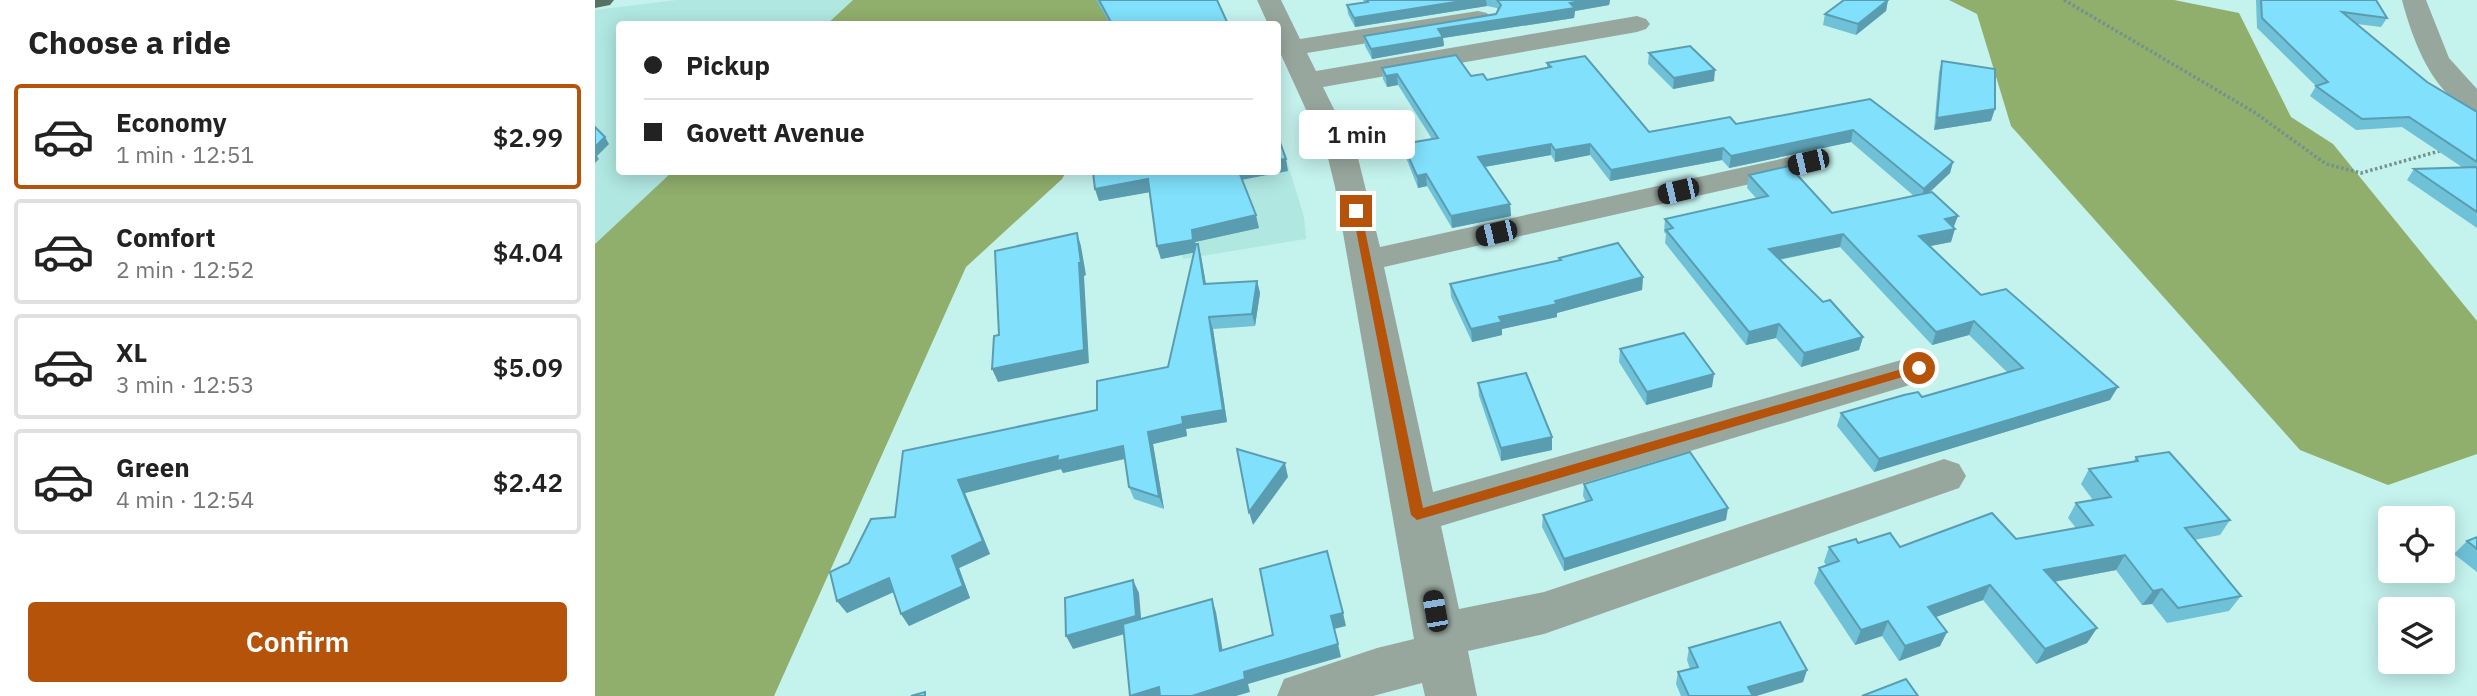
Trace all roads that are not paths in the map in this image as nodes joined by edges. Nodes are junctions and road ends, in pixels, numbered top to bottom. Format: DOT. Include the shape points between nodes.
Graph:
graph roads {
  1 [pos="602,0"];
  2 [pos="1269,0"];
  3 [pos="2414,0"];
  4 [pos="595,1"];
  5 [pos="1487,16"];
  6 [pos="1279,21"];
  7 [pos="1637,24"];
  8 [pos="1281,25"];
  9 [pos="1292,48"];
  10 [pos="1308,81"];
  11 [pos="2477,103"];
  12 [pos="1808,162"];
  13 [pos="1365,260"];
  14 [pos="1919,368"];
  15 [pos="1944,476"];
  16 [pos="1417,515"];
  17 [pos="1444,662"];
  18 [pos="1303,696"];
  1 -- 4 [label="main road"];
  2 -- 6 [label="street"];
  3 -- 11 [label="street" via="2425,41 2438,64 2456,88"];
  5 -- 9 [label="street"];
  7 -- 10 [label="street"];
  8 -- 9 [label="street"];
  9 -- 10 [label="street"];
  10 -- 13 [label="street" via="1343,158"];
  12 -- 13 [label="street"];
  13 -- 16 [label="street"];
  14 -- 16 [label="street"];
  15 -- 17 [label="street" via="1543,613"];
  16 -- 17 [label="street"];
  17 -- 18 [label="street" via="1377,671"];
}
